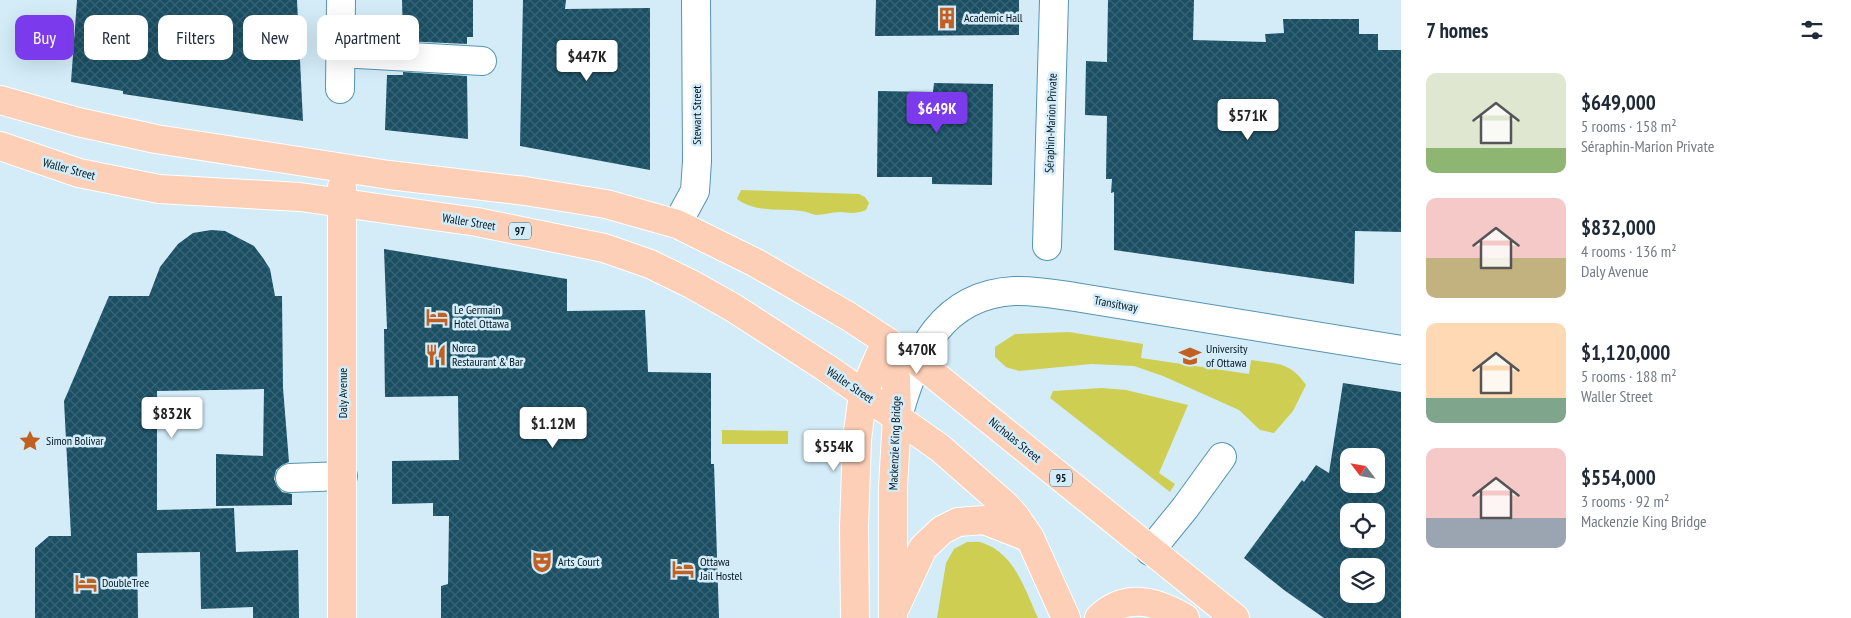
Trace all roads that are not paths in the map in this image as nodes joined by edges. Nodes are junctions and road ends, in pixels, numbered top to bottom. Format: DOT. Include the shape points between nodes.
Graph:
graph roads {
  1 [pos="341,0"];
  2 [pos="696,0"];
  3 [pos="1054,0"];
  4 [pos="341,15"];
  5 [pos="419,57"];
  6 [pos="340,60"];
  7 [pos="482,61"];
  8 [pos="340,89"];
  9 [pos="0,100"];
  10 [pos="0,146"];
  11 [pos="342,168"];
  12 [pos="342,204"];
  13 [pos="677,224"];
  14 [pos="1047,246"];
  15 [pos="886,341"];
  16 [pos="1401,350"];
  17 [pos="917,362"];
  18 [pos="863,394"];
  19 [pos="898,417"];
  20 [pos="1222,457"];
  21 [pos="343,476"];
  22 [pos="290,478"];
  23 [pos="1030,538"];
  24 [pos="1150,551"];
  25 [pos="893,615"];
  26 [pos="342,618"];
  27 [pos="855,618"];
  28 [pos="1066,618"];
  29 [pos="1099,618"];
  30 [pos="1185,618"];
  31 [pos="1235,618"];
  1 -- 4 [label="street"];
  2 -- 13 [label="street, Stewart Street" via="695,191"];
  3 -- 14 [label="street, Séraphin-Marion Private"];
  5 -- 7 [label="street"];
  6 -- 8 [label="street"];
  9 -- 11 [label="main road" via="156,139"];
  10 -- 12 [label="main road, Waller Street / 97" via="79,173 159,189 300,197"];
  11 -- 12 [label="main road, Daly Avenue"];
  11 -- 13 [label="main road" via="606,204"];
  12 -- 18 [label="main road, Waller Street / 97" via="477,222 550,236 604,248 650,264 732,307"];
  12 -- 21 [label="main road, Daly Avenue"];
  13 -- 15 [label="main road" via="756,263"];
  15 -- 17 [label="main road, Nicholas Street"];
  15 -- 18 [label="main road"];
  15 -- 19 [label="main road, Mackenzie King Bridge" via="896,378"];
  16 -- 17 [label="street, Transitway" via="1075,297 1014,291 976,299 947,317"];
  17 -- 19 [label="street, Transitway"];
  17 -- 24 [label="main road, Nicholas Street / 95"];
  18 -- 19 [label="main road, Waller Street / 97"];
  18 -- 27 [label="main road" via="856,449"];
  19 -- 23 [label="main road" via="940,448 1004,504"];
  19 -- 25 [label="main road, Mackenzie King Bridge" via="893,486"];
  20 -- 24 [label="street"];
  21 -- 22 [label="street"];
  21 -- 26 [label="main road, Daly Avenue"];
  23 -- 25 [label="main road" via="984,520 958,522 942,530 923,548"];
  23 -- 28 [label="main road"];
  24 -- 31 [label="main road, Nicholas Street / 95"];
  29 -- 30 [label="main road" via="1120,604 1138,601 1154,603"];
}
